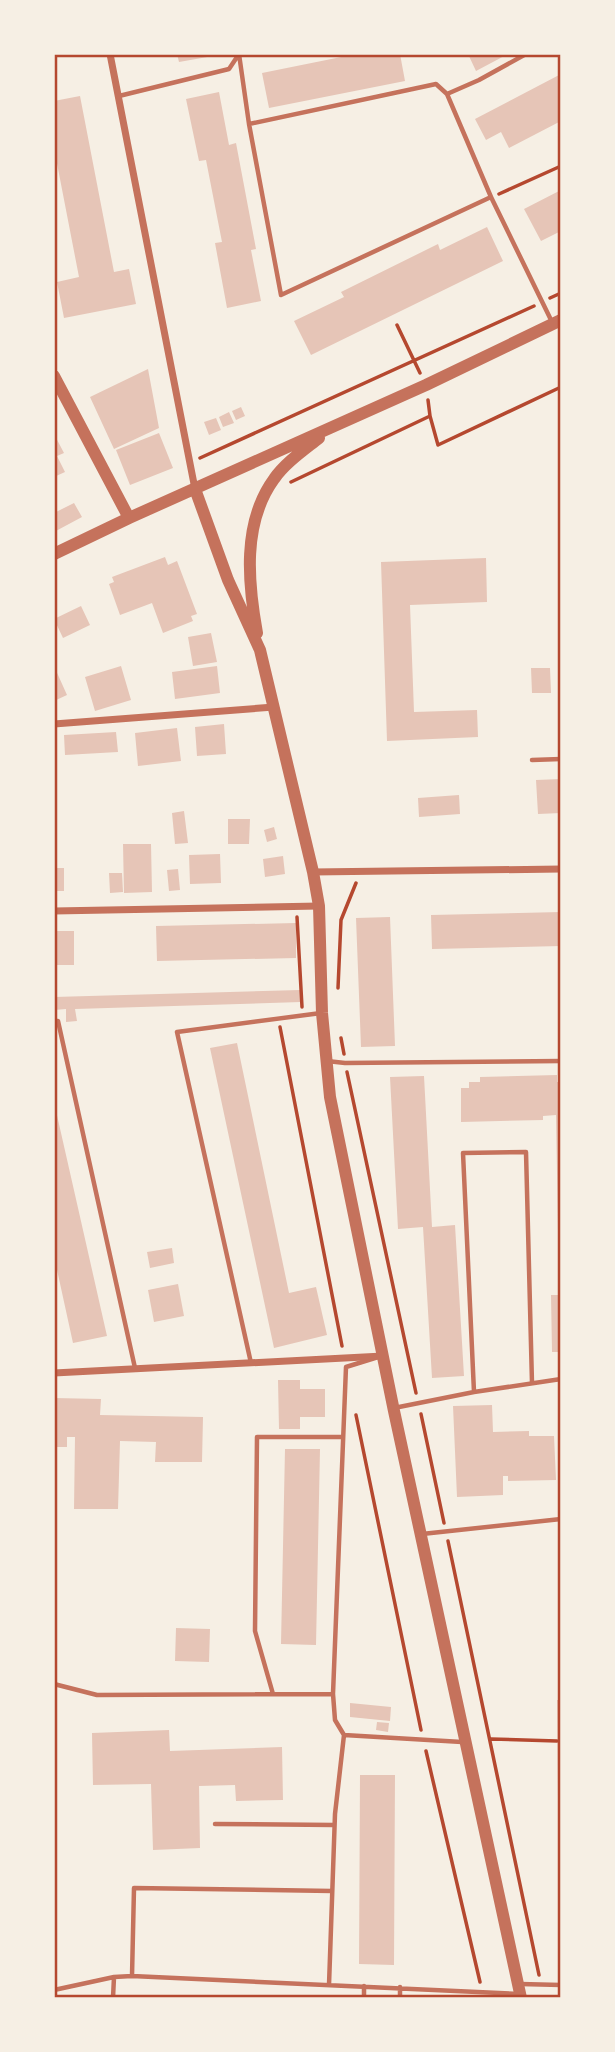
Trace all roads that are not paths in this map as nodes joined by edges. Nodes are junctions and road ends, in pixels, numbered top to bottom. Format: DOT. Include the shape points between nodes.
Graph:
graph roads {
  1 [pos="110,54"];
  2 [pos="239,54"];
  3 [pos="526,54"];
  4 [pos="447,94"];
  5 [pos="118,96"];
  6 [pos="249,124"];
  7 [pos="491,197"];
  8 [pos="557,322"];
  9 [pos="54,376"];
  10 [pos="333,427"];
  11 [pos="195,489"];
  12 [pos="130,518"];
  13 [pos="54,554"];
  14 [pos="260,650"];
  15 [pos="275,707"];
  16 [pos="54,724"];
  17 [pos="561,759"];
  18 [pos="532,760"];
  19 [pos="561,869"];
  20 [pos="313,872"];
  21 [pos="319,906"];
  22 [pos="54,911"];
  23 [pos="322,1013"];
  24 [pos="54,1021"];
  25 [pos="327,1061"];
  26 [pos="561,1061"];
  27 [pos="383,1356"];
  28 [pos="251,1363"];
  29 [pos="135,1368"];
  30 [pos="54,1373"];
  31 [pos="561,1379"];
  32 [pos="532,1383"];
  33 [pos="474,1391"];
  34 [pos="394,1408"];
  35 [pos="343,1437"];
  36 [pos="561,1519"];
  37 [pos="421,1534"];
  38 [pos="54,1684"];
  39 [pos="273,1694"];
  40 [pos="333,1694"];
  41 [pos="344,1735"];
  42 [pos="466,1743"];
  43 [pos="215,1824"];
  44 [pos="334,1825"];
  45 [pos="332,1891"];
  46 [pos="114,1976"];
  47 [pos="132,1976"];
  48 [pos="329,1985"];
  49 [pos="561,1985"];
  50 [pos="364,1986"];
  51 [pos="400,1987"];
  52 [pos="54,1990"];
  53 [pos="519,1992"];
  54 [pos="113,1998"];
  55 [pos="364,1998"];
  56 [pos="400,1998"];
  1 -- 5 [label="street"];
  2 -- 5 [label="lane" via="229,69"];
  2 -- 6 [label="lane"];
  3 -- 4 [label="lane"];
  4 -- 6 [label="lane" via="436,83"];
  4 -- 7 [label="lane"];
  5 -- 11 [label="street"];
  6 -- 7 [label="lane" via="281,295"];
  7 -- 8 [label="lane" via="542,302"];
  8 -- 10 [label="street"];
  9 -- 12 [label="street"];
  10 -- 11 [label="street"];
  10 -- 14 [label="street" via="274,478 260,505 249,563"];
  11 -- 12 [label="street"];
  11 -- 14 [label="street"];
  12 -- 13 [label="street"];
  14 -- 15 [label="street"];
  15 -- 16 [label="street"];
  15 -- 20 [label="street"];
  17 -- 18 [label="lane"];
  19 -- 20 [label="street"];
  20 -- 21 [label="street"];
  21 -- 22 [label="street"];
  21 -- 23 [label="street"];
  23 -- 25 [label="street"];
  23 -- 28 [label="lane" via="177,1032"];
  24 -- 29 [label="lane" via="58,1021"];
  25 -- 26 [label="lane"];
  25 -- 27 [label="street" via="330,1097"];
  27 -- 28 [label="street"];
  27 -- 34 [label="street"];
  27 -- 35 [label="lane" via="346,1367"];
  28 -- 29 [label="street"];
  29 -- 30 [label="street"];
  31 -- 32 [label="lane"];
  32 -- 33 [label="lane"];
  32 -- 33 [label="lane" via="526,1152 463,1153"];
  33 -- 34 [label="lane"];
  34 -- 37 [label="street"];
  35 -- 39 [label="lane" via="257,1437 255,1631"];
  35 -- 40 [label="lane"];
  36 -- 37 [label="lane"];
  37 -- 42 [label="street"];
  38 -- 39 [label="lane" via="97,1695"];
  39 -- 40 [label="lane"];
  40 -- 41 [label="lane" via="335,1720"];
  41 -- 42 [label="lane"];
  41 -- 44 [label="lane"];
  42 -- 53 [label="street"];
  43 -- 44 [label="lane"];
  44 -- 45 [label="lane"];
  45 -- 47 [label="lane" via="134,1888"];
  45 -- 48 [label="lane"];
  46 -- 47 [label="lane"];
  46 -- 52 [label="lane"];
  46 -- 54 [label="lane"];
  47 -- 48 [label="lane"];
  48 -- 50 [label="lane"];
  49 -- 53 [label="lane" via="541,1984"];
  50 -- 51 [label="lane"];
  50 -- 55 [label="lane"];
  51 -- 53 [label="lane"];
  51 -- 56 [label="lane"];
}
